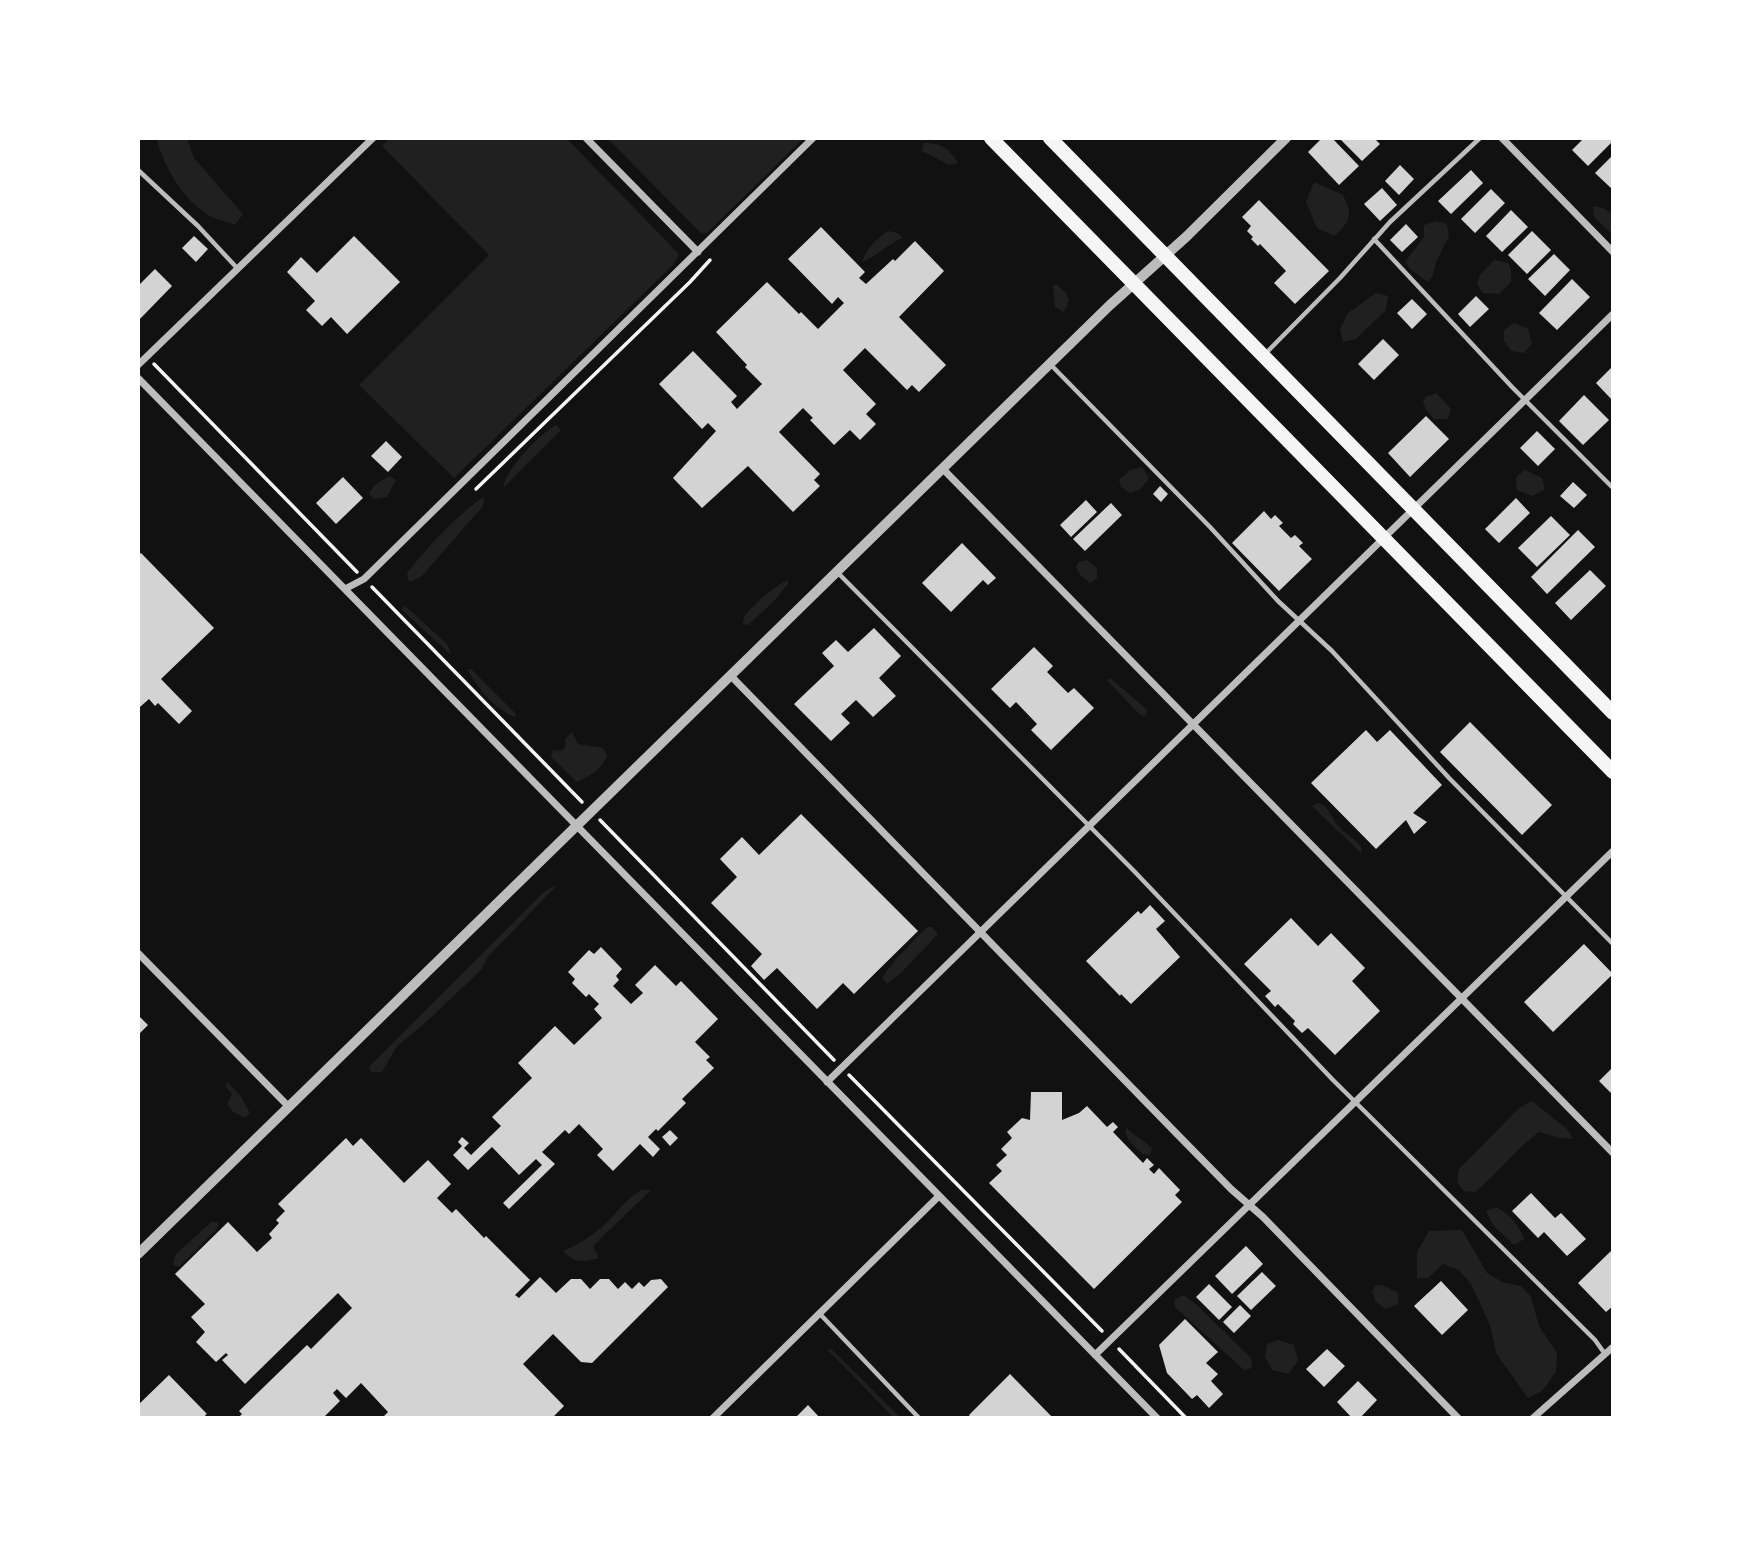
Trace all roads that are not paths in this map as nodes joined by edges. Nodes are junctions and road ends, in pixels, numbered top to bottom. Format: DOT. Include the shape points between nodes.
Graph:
graph roads {
  1 [pos="373,138"];
  2 [pos="586,138"];
  3 [pos="813,138"];
  4 [pos="991,138"];
  5 [pos="1050,138"];
  6 [pos="1286,138"];
  7 [pos="1480,138"];
  8 [pos="1502,138"];
  9 [pos="138,170"];
  10 [pos="1374,239"];
  11 [pos="698,252"];
  12 [pos="1613,252"];
  13 [pos="1165,256"];
  14 [pos="238,269"];
  15 [pos="1134,284"];
  16 [pos="1613,314"];
  17 [pos="1264,355"];
  18 [pos="1050,364"];
  19 [pos="138,365"];
  20 [pos="138,378"];
  21 [pos="1525,400"];
  22 [pos="943,468"];
  23 [pos="1613,488"];
  24 [pos="1414,509"];
  25 [pos="1384,538"];
  26 [pos="837,572"];
  27 [pos="345,589"];
  28 [pos="1298,622"];
  29 [pos="731,676"];
  30 [pos="1613,713"];
  31 [pos="1193,724"];
  32 [pos="1613,772"];
  33 [pos="577,826"];
  34 [pos="1089,826"];
  35 [pos="1613,851"];
  36 [pos="1566,897"];
  37 [pos="981,932"];
  38 [pos="1613,944"];
  39 [pos="138,953"];
  40 [pos="1460,999"];
  41 [pos="827,1082"];
  42 [pos="1355,1101"];
  43 [pos="289,1107"];
  44 [pos="1613,1153"];
  45 [pos="939,1196"];
  46 [pos="1249,1205"];
  47 [pos="138,1254"];
  48 [pos="820,1314"];
  49 [pos="1613,1347"];
  50 [pos="1605,1354"];
  51 [pos="1095,1355"];
  52 [pos="713,1418"];
  53 [pos="919,1418"];
  54 [pos="1157,1418"];
  55 [pos="1458,1418"];
  56 [pos="1533,1418"];
  1 -- 14 [label="street"];
  2 -- 11 [label="street"];
  3 -- 11 [label="street"];
  4 -- 15 [label="highway"];
  5 -- 13 [label="highway"];
  6 -- 13 [label="street"];
  7 -- 10 [label="lane"];
  8 -- 12 [label="street"];
  9 -- 14 [label="lane"];
  10 -- 17 [label="lane"];
  10 -- 21 [label="lane"];
  11 -- 27 [label="street" via="364,579"];
  13 -- 15 [label="street"];
  13 -- 17 [label="highway"];
  14 -- 19 [label="street"];
  15 -- 18 [label="street"];
  15 -- 25 [label="highway"];
  16 -- 21 [label="street"];
  17 -- 24 [label="highway"];
  18 -- 22 [label="street"];
  18 -- 28 [label="lane"];
  20 -- 27 [label="street"];
  21 -- 23 [label="lane"];
  21 -- 24 [label="street"];
  22 -- 26 [label="street"];
  22 -- 31 [label="street"];
  24 -- 25 [label="street"];
  24 -- 30 [label="highway"];
  25 -- 28 [label="street"];
  25 -- 32 [label="highway"];
  26 -- 29 [label="street"];
  26 -- 34 [label="lane"];
  27 -- 33 [label="street"];
  28 -- 31 [label="street"];
  28 -- 36 [label="lane" via="1332,651"];
  29 -- 33 [label="street"];
  29 -- 37 [label="street"];
  31 -- 34 [label="street"];
  31 -- 40 [label="street"];
  33 -- 41 [label="street"];
  33 -- 43 [label="street"];
  34 -- 37 [label="street"];
  34 -- 42 [label="lane"];
  35 -- 36 [label="street"];
  36 -- 38 [label="lane"];
  36 -- 40 [label="street"];
  37 -- 41 [label="street"];
  37 -- 46 [label="street"];
  39 -- 43 [label="street"];
  40 -- 42 [label="street"];
  40 -- 44 [label="street"];
  41 -- 45 [label="street"];
  42 -- 46 [label="street"];
  42 -- 50 [label="lane"];
  43 -- 47 [label="street"];
  45 -- 48 [label="street"];
  45 -- 51 [label="street"];
  46 -- 51 [label="street"];
  46 -- 55 [label="street"];
  48 -- 52 [label="street"];
  48 -- 53 [label="lane"];
  49 -- 50 [label="street"];
  50 -- 56 [label="street"];
  51 -- 54 [label="street"];
}
